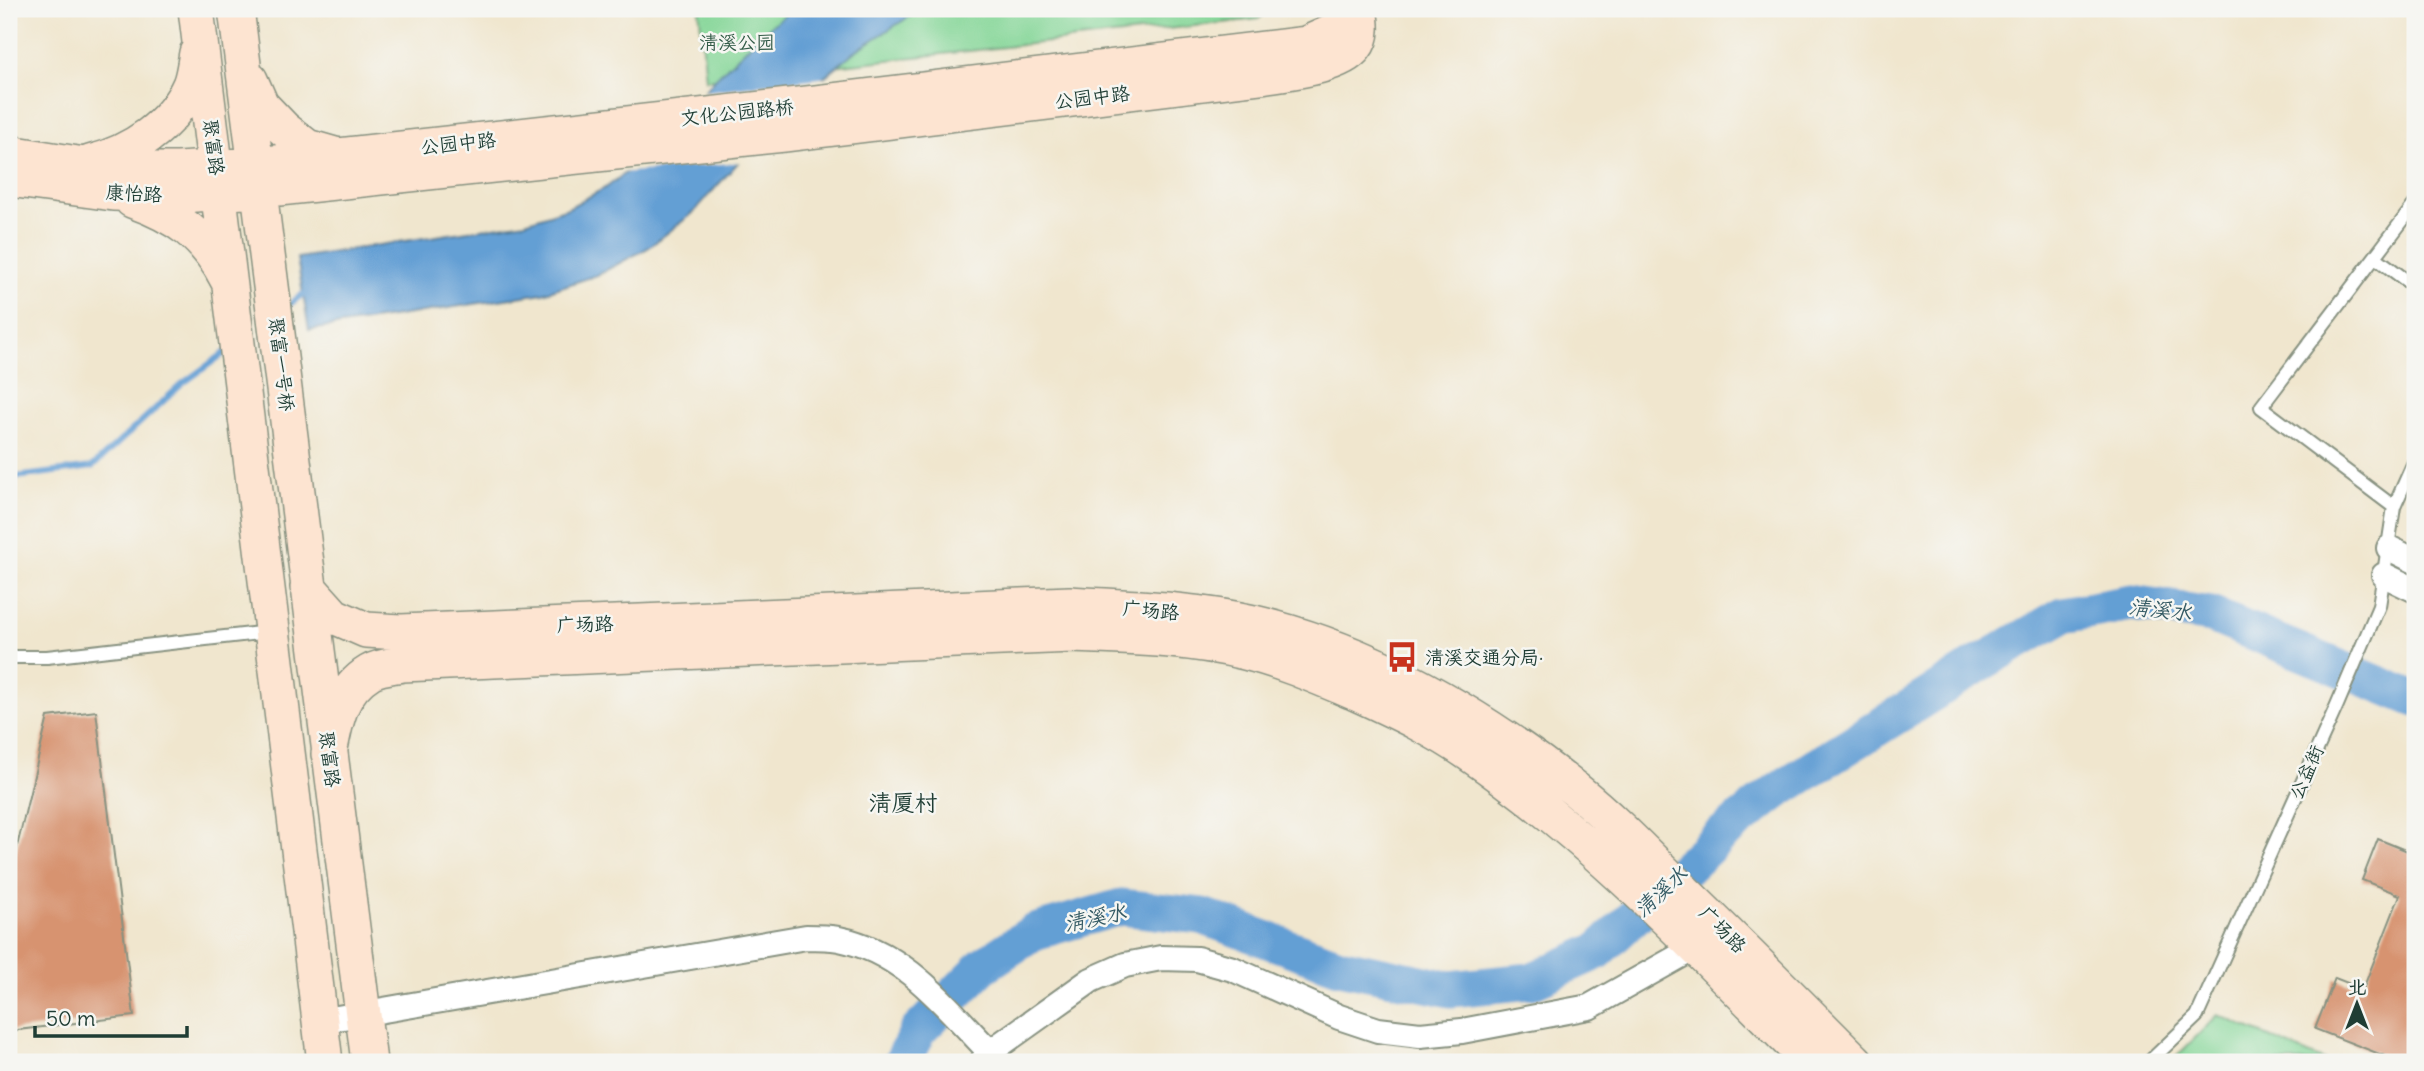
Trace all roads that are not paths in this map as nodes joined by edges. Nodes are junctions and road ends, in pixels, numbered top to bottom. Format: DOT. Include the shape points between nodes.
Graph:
graph roads {
  1 [pos="236,9"];
  2 [pos="1358,9"];
  3 [pos="198,24"];
  4 [pos="243,64"];
  5 [pos="816,103"];
  6 [pos="659,120"];
  7 [pos="784,134"];
  8 [pos="628,150"];
  9 [pos="9,153"];
  10 [pos="339,156"];
  11 [pos="82,165"];
  12 [pos="258,178"];
  13 [pos="9,179"];
  14 [pos="218,180"];
  15 [pos="113,193"];
  16 [pos="2415,204"];
  17 [pos="2375,257"];
  18 [pos="271,274"];
  19 [pos="231,286"];
  20 [pos="2415,287"];
  21 [pos="293,455"];
  22 [pos="2415,460"];
  23 [pos="2394,508"];
  24 [pos="2389,548"];
  25 [pos="2415,561"];
  26 [pos="2384,575"];
  27 [pos="308,587"];
  28 [pos="2415,590"];
  29 [pos="272,631"];
  30 [pos="9,657"];
  31 [pos="329,754"];
  32 [pos="1624,856"];
  33 [pos="1702,938"];
  34 [pos="363,1013"];
  35 [pos="320,1021"];
  36 [pos="986,1057"];
  37 [pos="325,1062"];
  38 [pos="369,1062"];
  39 [pos="1810,1062"];
  40 [pos="1856,1062"];
  41 [pos="2149,1062"];
  1 -- 4 [label="street, 聚富路"];
  2 -- 5 [label="street, 公园中路" via="1331,33 1306,44"];
  2 -- 7 [label="street, 公园中路" via="1362,29 1355,47 1312,68"];
  3 -- 11 [label="street" via="191,84 172,116 116,156"];
  3 -- 14 [label="street, 聚富路"];
  4 -- 10 [label="street" via="261,105 284,129 307,147"];
  4 -- 12 [label="street, 聚富路"];
  5 -- 6 [label="street, 文化公园路桥"];
  6 -- 10 [label="street, 公园中路"];
  7 -- 8 [label="street, 文化公园路桥"];
  8 -- 12 [label="street, 公园中路"];
  9 -- 11 [label="street, 康怡路"];
  10 -- 12 [label="street, 公园中路"];
  11 -- 14 [label="street, 康怡路"];
  12 -- 14 [label="street, 康怡路"];
  12 -- 18 [label="street, 聚富路"];
  13 -- 15 [label="street, 康怡路"];
  14 -- 15 [label="street, 康怡路" via="180,195"];
  14 -- 19 [label="street, 聚富路"];
  15 -- 19 [label="street" via="158,209 194,232 216,257"];
  16 -- 17 [label="lane"];
  17 -- 20 [label="lane"];
  17 -- 23 [label="lane" via="2261,407"];
  18 -- 21 [label="street, 聚富一号桥"];
  19 -- 29 [label="street"];
  21 -- 27 [label="street, 聚富路"];
  22 -- 23 [label="lane, 公益街"];
  23 -- 24 [label="lane, 公益街"];
  24 -- 25 [label="street"];
  24 -- 26 [label="lane, 公益街"];
  26 -- 28 [label="street"];
  26 -- 41 [label="lane, 公益街" via="2379,606 2197,1016"];
  27 -- 31 [label="street, 聚富路"];
  27 -- 32 [label="street, 广场路" via="334,616 377,631 1070,604 1170,610 1253,623 1323,643 1404,678 1472,717 1576,790"];
  29 -- 30 [label="lane" via="47,657"];
  29 -- 35 [label="street"];
  31 -- 32 [label="street, 广场路" via="336,715 349,688 372,671 402,664 1072,635 1167,639 1244,652 1312,674 1386,707 1468,752 1553,815"];
  31 -- 34 [label="street, 聚富路"];
  32 -- 33 [label="street, 广场路"];
  33 -- 36 [label="street" via="1589,1007 1420,1035 1378,1030 1339,1017 1233,969 1197,959 1161,958 1125,965 1091,980"];
  33 -- 39 [label="street, 广场路"];
  33 -- 40 [label="street, 广场路"];
  34 -- 35 [label="street"];
  34 -- 36 [label="street" via="806,937 837,938 867,946 919,979"];
  34 -- 38 [label="street, 聚富路"];
  35 -- 37 [label="street"];
}
